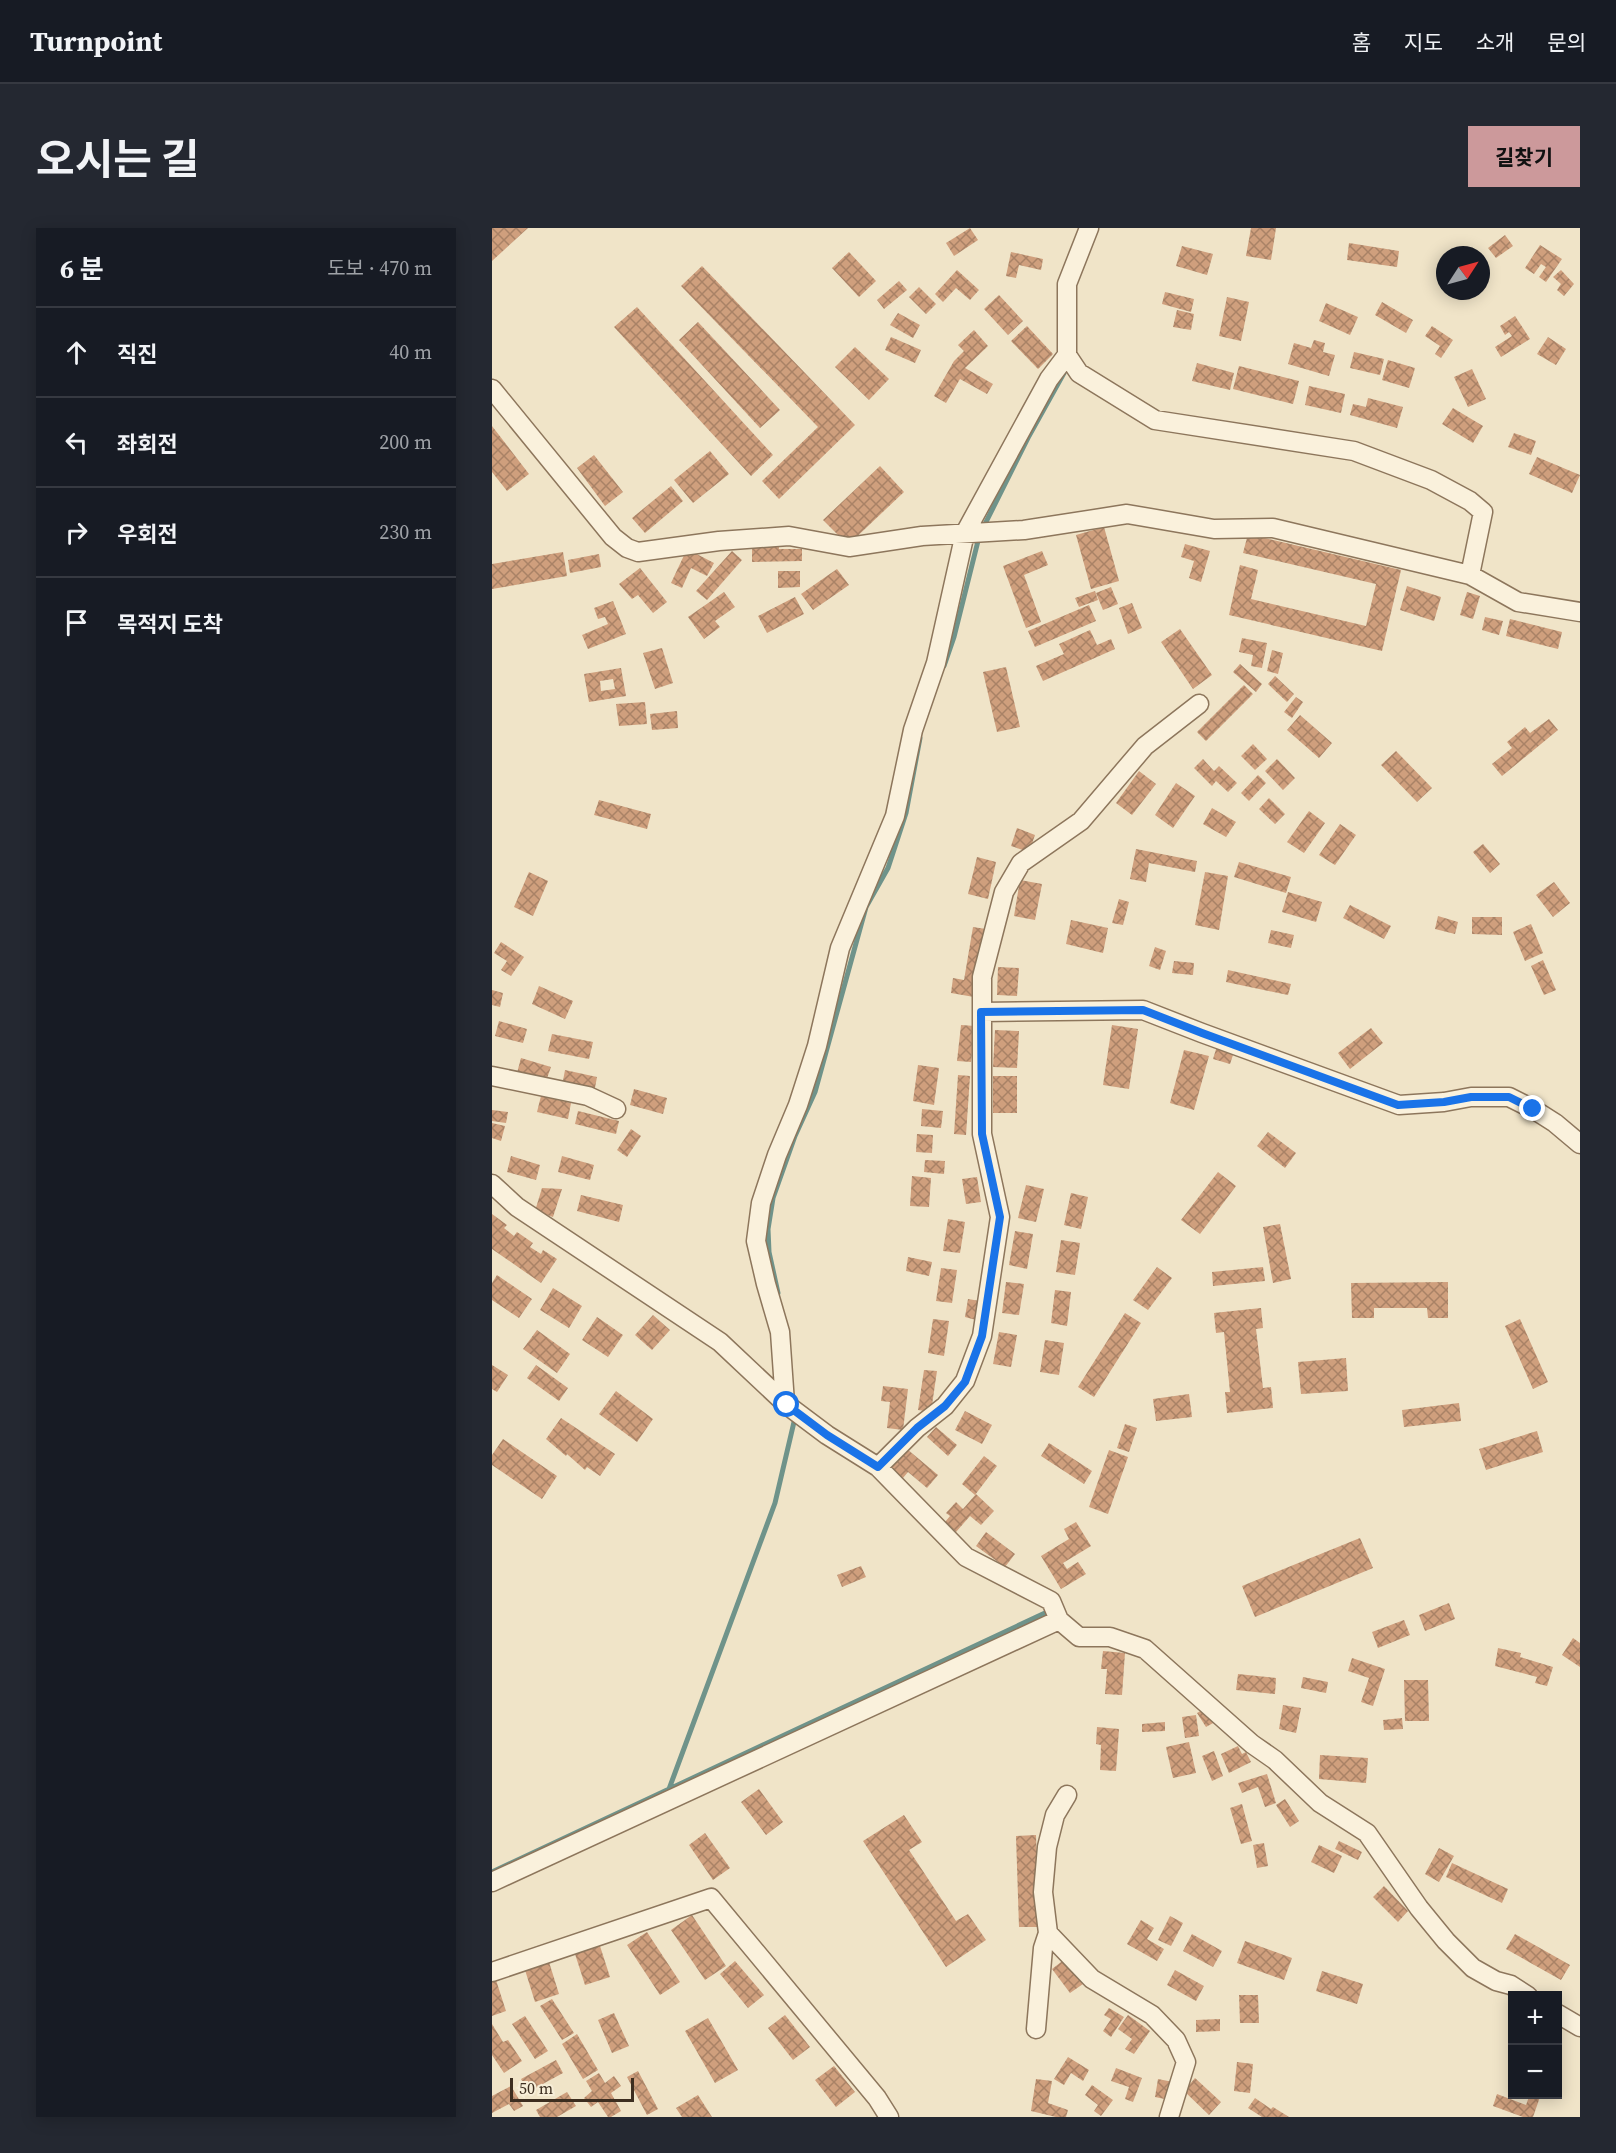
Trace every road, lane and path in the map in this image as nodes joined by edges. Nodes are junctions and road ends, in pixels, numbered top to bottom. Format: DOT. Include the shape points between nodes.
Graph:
graph roads {
  1 [pos="1089,228"];
  2 [pos="1067,355"];
  3 [pos="492,389"];
  4 [pos="965,533"];
  5 [pos="1470,575"];
  6 [pos="1580,612"];
  7 [pos="1199,704"];
  8 [pos="981,1012"];
  9 [pos="492,1076"];
  10 [pos="616,1110"];
  11 [pos="1580,1143"];
  12 [pos="492,1184"];
  13 [pos="786,1404"];
  14 [pos="878,1467"];
  15 [pos="1059,1620"];
  16 [pos="1067,1795"];
  17 [pos="492,1882"];
  18 [pos="1048,1933"];
  19 [pos="492,1972"];
  20 [pos="1521,1991"];
  21 [pos="1562,2017"];
  22 [pos="1580,2027"];
  23 [pos="1036,2029"];
  24 [pos="889,2117"];
  25 [pos="1169,2117"];
  1 -- 2 [label="street" via="1067,284"];
  2 -- 4 [label="street" via="1048,379"];
  2 -- 5 [label="street" via="1078,373 1155,420 1354,451 1431,480 1470,501 1483,512"];
  3 -- 4 [label="street" via="613,537 638,552 789,536 849,547"];
  4 -- 5 [label="street" via="1024,530 1127,514 1214,529 1274,528"];
  4 -- 13 [label="street" via="936,663 913,730 895,816 840,948 814,1056 761,1203 756,1240 780,1332"];
  5 -- 6 [label="street" via="1518,602"];
  7 -- 8 [label="street" via="1145,746 1081,822 1021,863 1004,892 994,923 982,977"];
  8 -- 11 [label="street" via="1143,1010 1398,1105 1509,1097 1555,1123"];
  8 -- 14 [label="street" via="982,1134 1000,1217 982,1336 965,1382 945,1406"];
  9 -- 10 [label="street" via="588,1096"];
  12 -- 13 [label="street" via="517,1207 720,1342"];
  13 -- 14 [label="street"];
  14 -- 15 [label="street" via="966,1557 1051,1601"];
  15 -- 17 [label="street"];
  15 -- 20 [label="street" via="1079,1636 1110,1637 1144,1649 1320,1803 1367,1833 1419,1908 1473,1968"];
  16 -- 18 [label="street" via="1055,1815 1047,1847 1043,1892"];
  18 -- 23 [label="street" via="1043,1948"];
  18 -- 25 [label="street" via="1092,1979 1152,2015 1176,2040 1186,2062"];
  19 -- 24 [label="street" via="711,1898 878,2098"];
  21 -- 22 [label="street"];
}
